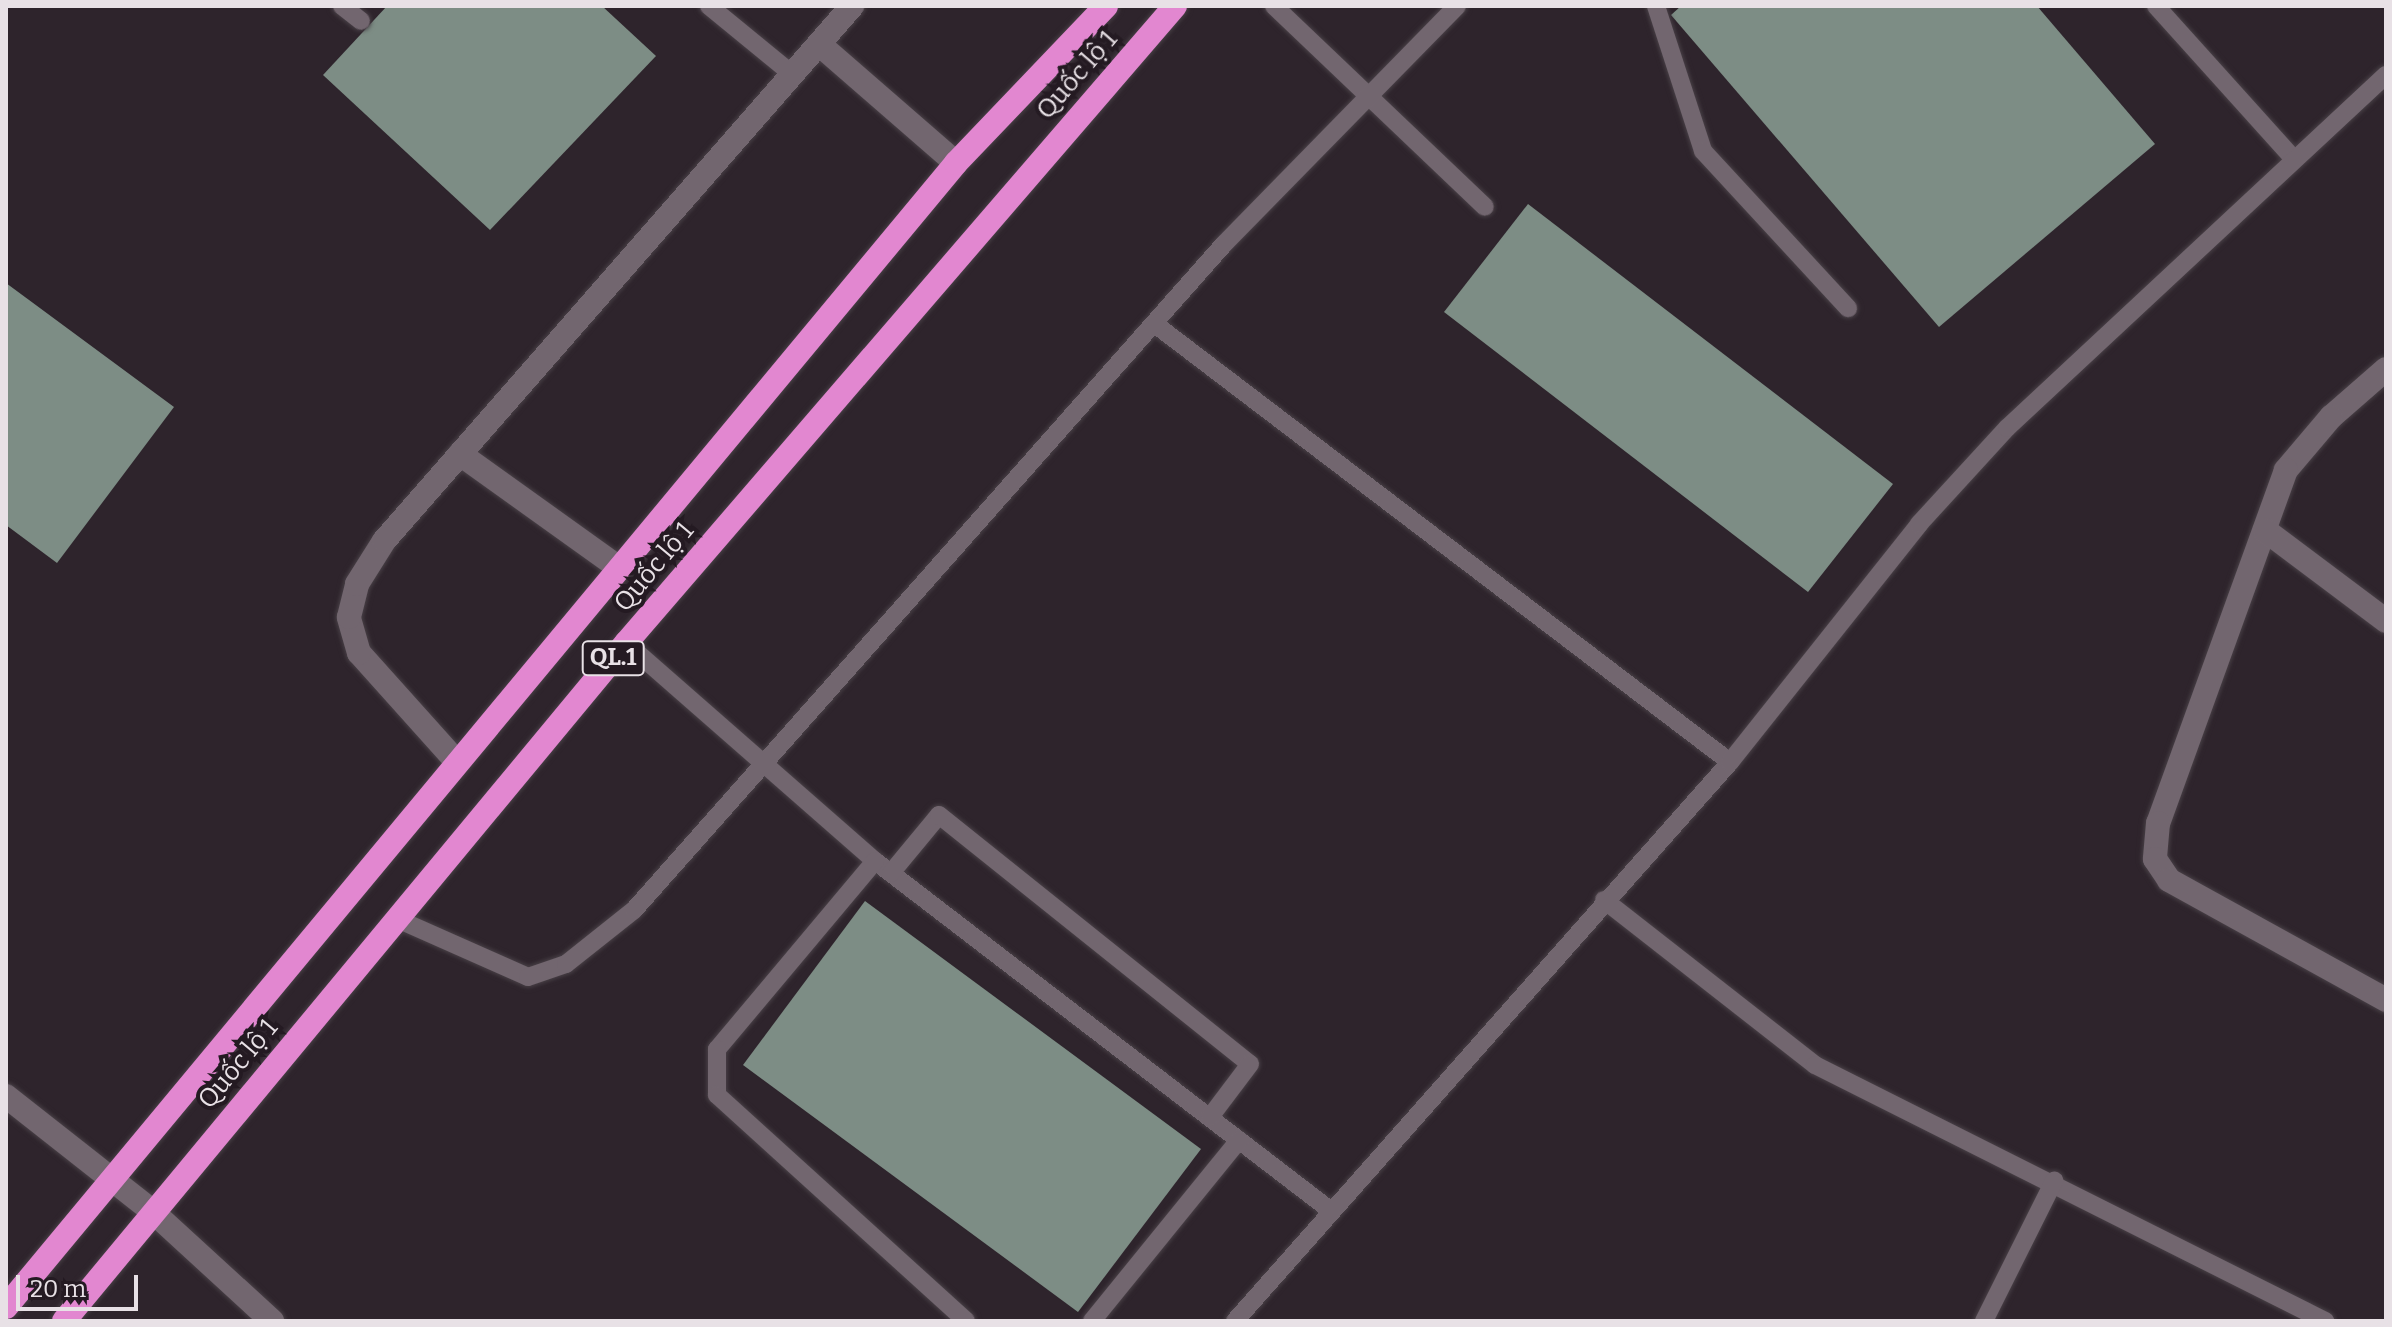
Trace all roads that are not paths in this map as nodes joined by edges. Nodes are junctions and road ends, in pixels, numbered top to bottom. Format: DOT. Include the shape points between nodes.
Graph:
graph roads {
  1 [pos="342,6"];
  2 [pos="709,6"];
  3 [pos="852,6"];
  4 [pos="1106,6"];
  5 [pos="1175,6"];
  6 [pos="1274,6"];
  7 [pos="1457,6"];
  8 [pos="1656,6"];
  9 [pos="2156,6"];
  10 [pos="361,21"];
  11 [pos="819,44"];
  12 [pos="792,74"];
  13 [pos="2386,75"];
  14 [pos="1366,95"];
  15 [pos="2292,157"];
  16 [pos="956,163"];
  17 [pos="1485,207"];
  18 [pos="1848,308"];
  19 [pos="1156,325"];
  20 [pos="2386,369"];
  21 [pos="460,454"];
  22 [pos="2265,530"];
  23 [pos="618,567"];
  24 [pos="2386,621"];
  25 [pos="626,643"];
  26 [pos="456,761"];
  27 [pos="1730,762"];
  28 [pos="764,764"];
  29 [pos="875,861"];
  30 [pos="891,873"];
  31 [pos="1604,900"];
  32 [pos="395,918"];
  33 [pos="2386,1000"];
  34 [pos="6,1096"];
  35 [pos="1210,1117"];
  36 [pos="1239,1140"];
  37 [pos="112,1179"];
  38 [pos="2054,1181"];
  39 [pos="1330,1210"];
  40 [pos="152,1211"];
  41 [pos="6,1307"];
  42 [pos="64,1321"];
  43 [pos="272,1321"];
  44 [pos="966,1321"];
  45 [pos="1092,1321"];
  46 [pos="1235,1321"];
  47 [pos="1984,1321"];
  48 [pos="2325,1321"];
  1 -- 10 [label="lane"];
  2 -- 12 [label="lane"];
  3 -- 11 [label="street"];
  4 -- 16 [label="highway, Quốc lộ 1 / QL.1"];
  5 -- 25 [label="highway, Quốc lộ 1 / QL.1"];
  6 -- 14 [label="lane"];
  7 -- 14 [label="lane"];
  8 -- 18 [label="lane" via="1703,151"];
  9 -- 15 [label="lane"];
  11 -- 12 [label="street"];
  11 -- 16 [label="street"];
  12 -- 21 [label="street"];
  13 -- 15 [label="lane"];
  14 -- 17 [label="lane"];
  14 -- 19 [label="lane"];
  15 -- 27 [label="lane" via="2007,428 1919,524"];
  16 -- 23 [label="highway, Quốc lộ 1 / QL.1"];
  19 -- 27 [label="lane"];
  19 -- 28 [label="lane"];
  20 -- 22 [label="street" via="2331,417 2286,470"];
  21 -- 23 [label="street"];
  21 -- 26 [label="street" via="384,541 357,584 349,617 359,653"];
  22 -- 24 [label="street"];
  22 -- 33 [label="street" via="2158,823 2155,859 2169,880"];
  23 -- 26 [label="highway, Quốc lộ 1 / QL.1"];
  25 -- 28 [label="lane"];
  25 -- 32 [label="highway, Quốc lộ 1 / QL.1"];
  26 -- 37 [label="highway, Quốc lộ 1 / QL.1"];
  27 -- 31 [label="lane"];
  28 -- 29 [label="lane"];
  28 -- 32 [label="lane" via="634,910 548,972 508,974"];
  29 -- 30 [label="lane"];
  29 -- 44 [label="lane" via="717,1049 717,1095"];
  30 -- 35 [label="lane"];
  30 -- 35 [label="lane" via="939,815 1250,1064"];
  31 -- 38 [label="lane" via="1815,1065 1913,1119"];
  31 -- 39 [label="lane"];
  32 -- 40 [label="highway, Quốc lộ 1 / QL.1"];
  34 -- 37 [label="street"];
  35 -- 36 [label="lane"];
  36 -- 39 [label="lane"];
  36 -- 45 [label="lane"];
  37 -- 40 [label="street"];
  37 -- 41 [label="highway, Quốc lộ 1 / QL.1"];
  38 -- 47 [label="lane"];
  38 -- 48 [label="lane"];
  39 -- 46 [label="lane"];
  40 -- 42 [label="highway, Quốc lộ 1 / QL.1"];
  40 -- 43 [label="street"];
}
